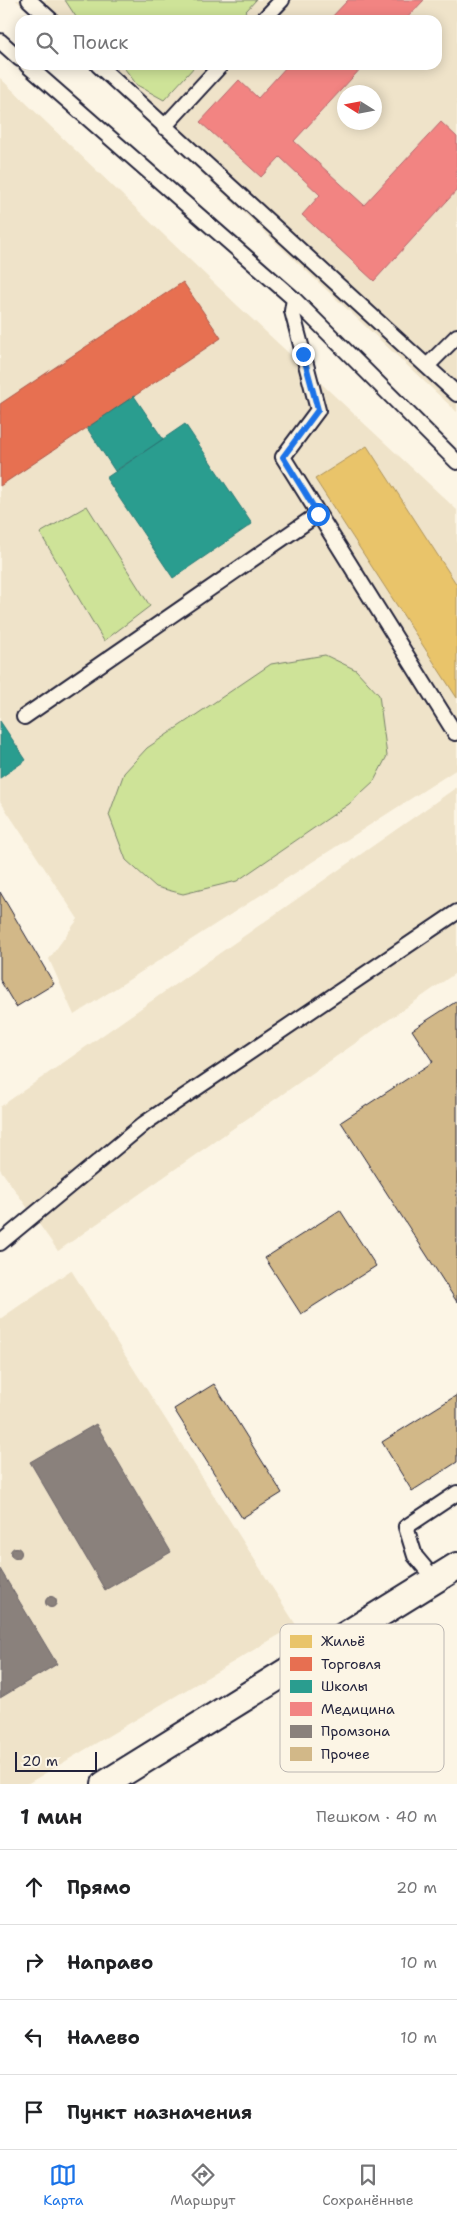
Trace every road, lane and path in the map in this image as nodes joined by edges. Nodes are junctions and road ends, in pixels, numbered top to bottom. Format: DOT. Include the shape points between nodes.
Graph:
graph roads {
  1 [pos="30,0"];
  2 [pos="282,0"];
  3 [pos="46,15"];
  4 [pos="268,15"];
  5 [pos="0,42"];
  6 [pos="15,55"];
  7 [pos="33,70"];
  8 [pos="103,70"];
  9 [pos="216,70"];
  10 [pos="164,127"];
  11 [pos="294,299"];
  12 [pos="457,336"];
  13 [pos="427,366"];
  14 [pos="457,394"];
  15 [pos="457,462"];
  16 [pos="318,514"];
  17 [pos="24,718"];
  18 [pos="455,733"];
  19 [pos="457,912"];
  20 [pos="0,1243"];
  21 [pos="457,1493"];
  22 [pos="457,1566"];
  23 [pos="435,1580"];
  24 [pos="364,1624"];
  25 [pos="280,1676"];
  26 [pos="105,1784"];
  1 -- 3 [label="lane"];
  2 -- 4 [label="lane"];
  5 -- 6 [label="lane"];
  7 -- 11 [label="lane"];
  8 -- 10 [label="lane"];
  9 -- 10 [label="lane"];
  10 -- 13 [label="lane"];
  11 -- 15 [label="lane"];
  11 -- 16 [label="lane" via="292,311 318,410 283,457"];
  12 -- 13 [label="lane"];
  13 -- 14 [label="lane"];
  16 -- 17 [label="lane"];
  16 -- 18 [label="lane"];
  19 -- 20 [label="lane" via="145,1123"];
  21 -- 23 [label="lane" via="406,1527 415,1556"];
  22 -- 23 [label="street"];
  23 -- 24 [label="street"];
  25 -- 26 [label="street"];
}
